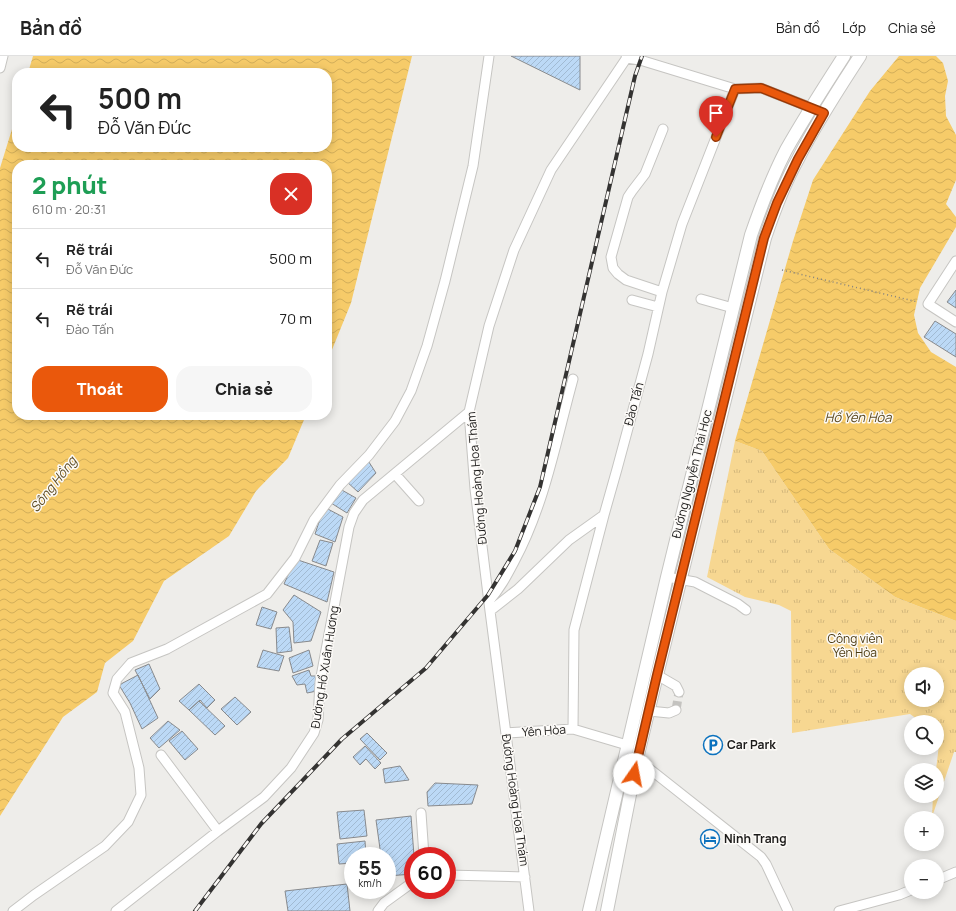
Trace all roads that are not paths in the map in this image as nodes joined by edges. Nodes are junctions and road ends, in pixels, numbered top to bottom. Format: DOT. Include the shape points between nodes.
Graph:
graph roads {
  1 [pos="3,56"];
  2 [pos="489,56"];
  3 [pos="844,56"];
  4 [pos="860,56"];
  5 [pos="627,57"];
  6 [pos="0,68"];
  7 [pos="735,89"];
  8 [pos="810,107"];
  9 [pos="824,113"];
  10 [pos="663,129"];
  11 [pos="956,261"];
  12 [pos="662,292"];
  13 [pos="701,299"];
  14 [pos="632,300"];
  15 [pos="658,307"];
  16 [pos="733,308"];
  17 [pos="956,322"];
  18 [pos="573,379"];
  19 [pos="470,412"];
  20 [pos="395,474"];
  21 [pos="419,501"];
  22 [pos="604,514"];
  23 [pos="667,577"];
  24 [pos="680,579"];
  25 [pos="488,601"];
  26 [pos="746,610"];
  27 [pos="490,611"];
  28 [pos="657,675"];
  29 [pos="679,692"];
  30 [pos="676,710"];
  31 [pos="649,711"];
  32 [pos="573,729"];
  33 [pos="506,733"];
  34 [pos="627,745"];
  35 [pos="161,755"];
  36 [pos="638,759"];
  37 [pos="422,813"];
  38 [pos="218,831"];
  39 [pos="424,847"];
  40 [pos="956,872"];
  41 [pos="456,875"];
  42 [pos="525,877"];
  43 [pos="944,877"];
  44 [pos="404,889"];
  45 [pos="904,893"];
  46 [pos="13,911"];
  47 [pos="116,911"];
  48 [pos="378,911"];
  49 [pos="530,911"];
  50 [pos="589,911"];
  51 [pos="607,911"];
  52 [pos="788,911"];
  53 [pos="839,911"];
  1 -- 6 [label="street"];
  2 -- 46 [label="street" via="473,166 462,214 427,346 412,391 395,421 369,455 340,485 314,520 295,558 267,594 167,649 131,663 117,680 113,693 125,712 139,768 141,795 128,822 105,846"];
  3 -- 8 [label="main road, Đường Nguyễn Thái Học"];
  4 -- 9 [label="main road, Đường Nguyễn Thái Học"];
  5 -- 7 [label="street"];
  5 -- 19 [label="street, Đường Hoàng Hoa Thám" via="551,170 514,250 489,326"];
  7 -- 8 [label="street" via="761,88"];
  7 -- 12 [label="street, Đào Tấn" via="682,224"];
  8 -- 9 [label="street"];
  8 -- 16 [label="main road, Đường Nguyễn Thái Học" via="785,152 764,198 751,235"];
  9 -- 24 [label="main road, Đường Nguyễn Thái Học" via="795,165 764,238"];
  10 -- 12 [label="street" via="645,174 628,197 611,257 612,268 623,278"];
  11 -- 17 [label="street" via="928,304"];
  12 -- 15 [label="street, Đào Tấn"];
  13 -- 16 [label="street"];
  14 -- 15 [label="street"];
  15 -- 22 [label="street, Đào Tấn" via="648,354"];
  16 -- 23 [label="main road, Đường Nguyễn Thái Học"];
  18 -- 25 [label="street" via="534,520 500,588"];
  19 -- 20 [label="street, Đường Hồ Xuân Hương"];
  19 -- 25 [label="street, Đường Hoàng Hoa Thám" via="475,489"];
  20 -- 21 [label="street"];
  20 -- 38 [label="street, Đường Hồ Xuân Hương" via="363,500 351,520 320,682 318,720 314,733 291,768 273,789"];
  22 -- 27 [label="street" via="569,540 518,589"];
  22 -- 32 [label="street, Đào Tấn" via="574,630"];
  23 -- 24 [label="street"];
  23 -- 34 [label="main road, Đường Nguyễn Thái Học"];
  24 -- 26 [label="street" via="695,582"];
  24 -- 28 [label="main road, Đường Nguyễn Thái Học"];
  25 -- 27 [label="street, Đường Hoàng Hoa Thám"];
  27 -- 33 [label="street, Đường Hoàng Hoa Thám"];
  28 -- 29 [label="street" via="676,686"];
  28 -- 31 [label="main road, Đường Nguyễn Thái Học"];
  30 -- 31 [label="street" via="669,713"];
  31 -- 36 [label="main road, Đường Nguyễn Thái Học"];
  32 -- 33 [label="street, Yên Hòa"];
  32 -- 34 [label="street, Yên Hòa"];
  33 -- 42 [label="street, Đường Hoàng Hoa Thám"];
  34 -- 50 [label="main road, Đường Nguyễn Thái Học"];
  35 -- 38 [label="street"];
  36 -- 51 [label="main road, Đường Nguyễn Thái Học"];
  36 -- 52 [label="street" via="761,857"];
  37 -- 39 [label="street"];
  38 -- 47 [label="street, Đường Hồ Xuân Hương"];
  40 -- 43 [label="street"];
  41 -- 42 [label="street"];
  42 -- 49 [label="street, Đường Hoàng Hoa Thám"];
  44 -- 48 [label="street" via="384,903"];
  45 -- 53 [label="street"];
}
